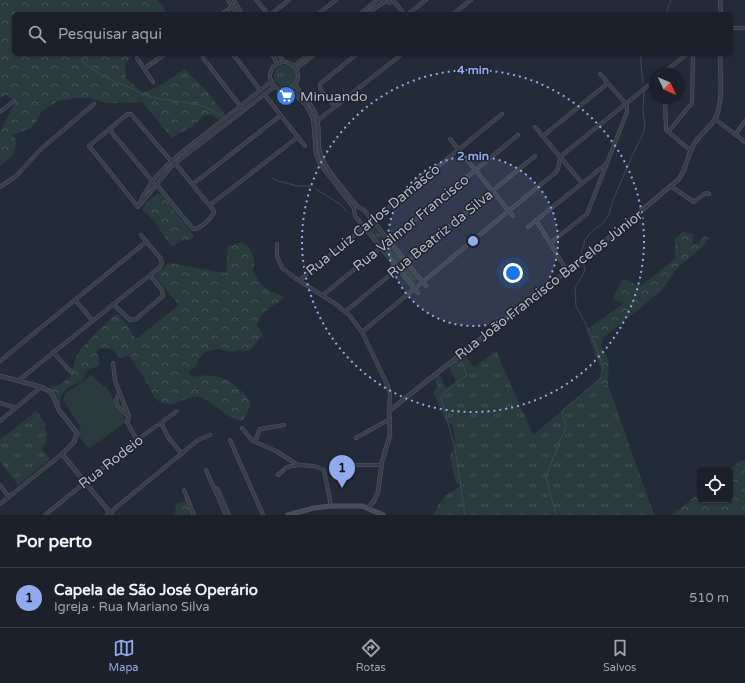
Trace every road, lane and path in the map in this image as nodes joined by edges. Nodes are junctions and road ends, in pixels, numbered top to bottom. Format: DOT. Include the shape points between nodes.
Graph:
graph roads {
  1 [pos="228,0"];
  2 [pos="234,0"];
  3 [pos="256,0"];
  4 [pos="289,0"];
  5 [pos="336,0"];
  6 [pos="377,0"];
  7 [pos="426,0"];
  8 [pos="470,0"];
  9 [pos="721,0"];
  10 [pos="383,1"];
  11 [pos="394,1"];
  12 [pos="236,4"];
  13 [pos="232,7"];
  14 [pos="225,12"];
  15 [pos="235,12"];
  16 [pos="241,12"];
  17 [pos="266,12"];
  18 [pos="274,12"];
  19 [pos="321,12"];
  20 [pos="362,12"];
  21 [pos="369,12"];
  22 [pos="402,12"];
  23 [pos="411,12"];
  24 [pos="455,12"];
  25 [pos="721,12"];
  26 [pos="733,28"];
  27 [pos="745,28"];
  28 [pos="162,56"];
  29 [pos="204,56"];
  30 [pos="234,56"];
  31 [pos="273,56"];
  32 [pos="280,56"];
  33 [pos="308,56"];
  34 [pos="312,56"];
  35 [pos="355,56"];
  36 [pos="399,56"];
  37 [pos="685,56"];
  38 [pos="693,56"];
  39 [pos="720,56"];
  40 [pos="137,58"];
  41 [pos="284,62"];
  42 [pos="276,65"];
  43 [pos="295,68"];
  44 [pos="672,68"];
  45 [pos="144,69"];
  46 [pos="600,74"];
  47 [pos="153,82"];
  48 [pos="272,82"];
  49 [pos="608,83"];
  50 [pos="295,84"];
  51 [pos="649,85"];
  52 [pos="275,86"];
  53 [pos="290,89"];
  54 [pos="260,90"];
  55 [pos="264,94"];
  56 [pos="14,101"];
  57 [pos="94,104"];
  58 [pos="626,104"];
  59 [pos="665,104"];
  60 [pos="240,106"];
  61 [pos="335,107"];
  62 [pos="244,110"];
  63 [pos="0,112"];
  64 [pos="502,114"];
  65 [pos="281,115"];
  66 [pos="715,119"];
  67 [pos="318,120"];
  68 [pos="745,121"];
  69 [pos="314,123"];
  70 [pos="535,127"];
  71 [pos="109,129"];
  72 [pos="668,132"];
  73 [pos="518,135"];
  74 [pos="735,135"];
  75 [pos="543,136"];
  76 [pos="298,137"];
  77 [pos="450,139"];
  78 [pos="745,142"];
  79 [pos="305,146"];
  80 [pos="459,150"];
  81 [pos="691,151"];
  82 [pos="535,156"];
  83 [pos="560,157"];
  84 [pos="171,161"];
  85 [pos="607,162"];
  86 [pos="176,163"];
  87 [pos="475,170"];
  88 [pos="595,172"];
  89 [pos="601,179"];
  90 [pos="153,182"];
  91 [pos="582,183"];
  92 [pos="157,184"];
  93 [pos="192,184"];
  94 [pos="0,186"];
  95 [pos="672,187"];
  96 [pos="493,191"];
  97 [pos="709,194"];
  98 [pos="210,205"];
  99 [pos="138,207"];
  100 [pos="355,207"];
  101 [pos="510,211"];
  102 [pos="513,216"];
  103 [pos="372,220"];
  104 [pos="536,220"];
  105 [pos="364,227"];
  106 [pos="528,227"];
  107 [pos="141,235"];
  108 [pos="389,241"];
  109 [pos="146,242"];
  110 [pos="550,243"];
  111 [pos="277,244"];
  112 [pos="381,248"];
  113 [pos="406,262"];
  114 [pos="398,269"];
  115 [pos="567,271"];
  116 [pos="150,275"];
  117 [pos="300,280"];
  118 [pos="423,282"];
  119 [pos="426,286"];
  120 [pos="414,289"];
  121 [pos="418,293"];
  122 [pos="323,295"];
  123 [pos="75,300"];
  124 [pos="113,304"];
  125 [pos="346,311"];
  126 [pos="93,321"];
  127 [pos="362,332"];
  128 [pos="53,352"];
  129 [pos="0,361"];
  130 [pos="113,362"];
  131 [pos="71,372"];
  132 [pos="0,376"];
  133 [pos="19,380"];
  134 [pos="41,386"];
  135 [pos="120,393"];
  136 [pos="0,403"];
  137 [pos="16,408"];
  138 [pos="177,411"];
  139 [pos="389,411"];
  140 [pos="129,416"];
  141 [pos="390,419"];
  142 [pos="0,421"];
  143 [pos="161,424"];
  144 [pos="284,425"];
  145 [pos="242,428"];
  146 [pos="210,435"];
  147 [pos="356,438"];
  148 [pos="137,440"];
  149 [pos="230,440"];
  150 [pos="256,442"];
  151 [pos="62,454"];
  152 [pos="182,454"];
  153 [pos="351,464"];
  154 [pos="298,465"];
  155 [pos="382,465"];
  156 [pos="206,470"];
  157 [pos="278,475"];
  158 [pos="85,482"];
  159 [pos="0,485"];
  160 [pos="217,488"];
  161 [pos="184,490"];
  162 [pos="9,497"];
  163 [pos="0,504"];
  164 [pos="332,506"];
  165 [pos="368,508"];
  166 [pos="110,514"];
  167 [pos="45,515"];
  168 [pos="194,515"];
  169 [pos="228,515"];
  170 [pos="263,515"];
  171 [pos="288,515"];
  172 [pos="383,515"];
  1 -- 13 [label="street"];
  2 -- 12 [label="street"];
  3 -- 17 [label="street"];
  4 -- 18 [label="street"];
  5 -- 19 [label="street"];
  6 -- 20 [label="street"];
  7 -- 23 [label="street"];
  8 -- 24 [label="street"];
  9 -- 25 [label="street"];
  10 -- 11 [label="street"];
  10 -- 21 [label="street"];
  11 -- 22 [label="street"];
  12 -- 13 [label="street"];
  12 -- 16 [label="street"];
  13 -- 14 [label="street"];
  13 -- 15 [label="street"];
  26 -- 27 [label="street"];
  28 -- 45 [label="street"];
  29 -- 60 [label="street"];
  30 -- 54 [label="street"];
  31 -- 42 [label="street"];
  32 -- 41 [label="street"];
  33 -- 43 [label="street"];
  34 -- 43 [label="street"];
  35 -- 61 [label="street" via="320,84 320,89"];
  36 -- 61 [label="street"];
  37 -- 44 [label="street"];
  38 -- 72 [label="street" via="692,103"];
  39 -- 66 [label="street, Rua João Francisco Barcelos Júnior" via="720,102"];
  40 -- 45 [label="street"];
  41 -- 42 [label="street"];
  41 -- 43 [label="street"];
  42 -- 48 [label="street" via="272,71"];
  43 -- 50 [label="street" via="298,78"];
  45 -- 47 [label="street"];
  46 -- 49 [label="street"];
  48 -- 52 [label="street"];
  48 -- 54 [label="street"];
  49 -- 58 [label="street"];
  49 -- 75 [label="street"];
  50 -- 53 [label="street"];
  50 -- 67 [label="street"];
  51 -- 58 [label="street"];
  52 -- 53 [label="street" via="282,90"];
  52 -- 55 [label="street"];
  53 -- 69 [label="street" via="306,105"];
  54 -- 60 [label="street"];
  55 -- 62 [label="street"];
  55 -- 65 [label="street"];
  56 -- 63 [label="street"];
  57 -- 94 [label="street" via="41,148 16,176"];
  58 -- 83 [label="street"];
  58 -- 85 [label="street" via="627,112"];
  59 -- 72 [label="street" via="665,128"];
  60 -- 62 [label="street"];
  60 -- 84 [label="street"];
  61 -- 67 [label="street"];
  62 -- 86 [label="street"];
  64 -- 80 [label="street, Rua Luiz Carlos Damasco"];
  65 -- 76 [label="street"];
  65 -- 93 [label="street"];
  66 -- 74 [label="street"];
  66 -- 81 [label="street, Rua João Francisco Barcelos Júnior" via="695,142"];
  67 -- 69 [label="street"];
  67 -- 100 [label="street" via="319,150 322,159"];
  68 -- 74 [label="street"];
  69 -- 100 [label="street" via="318,159"];
  70 -- 75 [label="street"];
  71 -- 84 [label="street" via="128,114 132,116"];
  71 -- 90 [label="street"];
  71 -- 99 [label="street" via="89,146"];
  72 -- 81 [label="street"];
  73 -- 87 [label="street, Rua Valmor Francisco"];
  74 -- 78 [label="street"];
  75 -- 83 [label="street"];
  76 -- 79 [label="street"];
  76 -- 98 [label="street"];
  77 -- 80 [label="street"];
  80 -- 87 [label="street"];
  80 -- 103 [label="street, Rua Luiz Carlos Damasco"];
  81 -- 95 [label="street, Rua João Francisco Barcelos Júnior" via="682,175"];
  82 -- 96 [label="street, Rua Beatriz da Silva"];
  83 -- 91 [label="street"];
  83 -- 101 [label="street" via="556,172"];
  84 -- 86 [label="street"];
  84 -- 90 [label="street"];
  85 -- 88 [label="street"];
  85 -- 89 [label="street"];
  86 -- 92 [label="street"];
  86 -- 93 [label="street"];
  87 -- 96 [label="street"];
  87 -- 108 [label="street, Rua Valmor Francisco"];
  88 -- 89 [label="street"];
  88 -- 91 [label="street"];
  89 -- 110 [label="street" via="587,214"];
  90 -- 99 [label="street" via="141,198"];
  91 -- 104 [label="street"];
  92 -- 98 [label="street" via="195,230 214,213"];
  92 -- 99 [label="street"];
  93 -- 98 [label="street"];
  95 -- 97 [label="street" via="694,202 706,193"];
  95 -- 115 [label="street, Rua João Francisco Barcelos Júnior"];
  96 -- 101 [label="street"];
  96 -- 113 [label="street, Rua Beatriz da Silva"];
  100 -- 103 [label="street" via="362,208"];
  100 -- 105 [label="street" via="355,216"];
  101 -- 102 [label="street"];
  101 -- 118 [label="street"];
  103 -- 105 [label="street, Rua Luiz Carlos Damasco"];
  103 -- 108 [label="street"];
  104 -- 106 [label="street"];
  104 -- 110 [label="street"];
  105 -- 112 [label="street"];
  105 -- 117 [label="street, Rua Luiz Carlos Damasco"];
  107 -- 109 [label="street"];
  108 -- 112 [label="street, Rua Valmor Francisco"];
  108 -- 113 [label="street"];
  109 -- 116 [label="street" via="162,261 160,267"];
  109 -- 123 [label="street"];
  110 -- 115 [label="street"];
  111 -- 117 [label="street" via="277,256 282,268"];
  112 -- 114 [label="street"];
  112 -- 122 [label="street, Rua Valmor Francisco"];
  113 -- 114 [label="street, Rua Beatriz da Silva"];
  113 -- 118 [label="street"];
  114 -- 120 [label="street"];
  114 -- 125 [label="street, Rua Beatriz da Silva"];
  115 -- 139 [label="street, Rua João Francisco Barcelos Júnior"];
  116 -- 124 [label="street"];
  116 -- 124 [label="street" via="162,290 163,296 136,319 130,320"];
  117 -- 122 [label="street"];
  118 -- 119 [label="street"];
  118 -- 120 [label="street"];
  120 -- 121 [label="street"];
  120 -- 127 [label="street"];
  122 -- 125 [label="street"];
  123 -- 126 [label="street"];
  123 -- 129 [label="street"];
  124 -- 126 [label="street"];
  125 -- 127 [label="street"];
  126 -- 128 [label="street"];
  127 -- 139 [label="street" via="388,386"];
  128 -- 131 [label="street"];
  128 -- 133 [label="street"];
  130 -- 135 [label="street"];
  132 -- 133 [label="street"];
  133 -- 134 [label="street"];
  134 -- 137 [label="street"];
  134 -- 151 [label="street" via="52,393 57,407 77,435"];
  135 -- 140 [label="street"];
  135 -- 140 [label="street" via="116,401"];
  136 -- 137 [label="street"];
  137 -- 142 [label="street"];
  138 -- 143 [label="street, Rua Rodeio"];
  139 -- 141 [label="street"];
  140 -- 148 [label="street" via="127,422"];
  141 -- 147 [label="street"];
  141 -- 155 [label="street" via="390,435"];
  143 -- 148 [label="street, Rua Rodeio"];
  143 -- 152 [label="street"];
  144 -- 150 [label="street" via="260,429"];
  145 -- 150 [label="street"];
  146 -- 152 [label="street" via="198,440"];
  148 -- 158 [label="street, Rua Rodeio"];
  149 -- 170 [label="street"];
  150 -- 154 [label="street"];
  151 -- 158 [label="street"];
  151 -- 162 [label="street"];
  152 -- 166 [label="street"];
  153 -- 155 [label="street"];
  154 -- 157 [label="street" via="287,467"];
  154 -- 164 [label="street" via="314,466 324,470"];
  155 -- 165 [label="street" via="377,496"];
  156 -- 169 [label="street"];
  158 -- 166 [label="street"];
  158 -- 167 [label="street, Rua Rodeio"];
  159 -- 162 [label="street"];
  160 -- 169 [label="street"];
  161 -- 168 [label="street"];
  162 -- 163 [label="street"];
  164 -- 165 [label="main road"];
  164 -- 171 [label="main road" via="311,508"];
  165 -- 172 [label="main road"];
}
